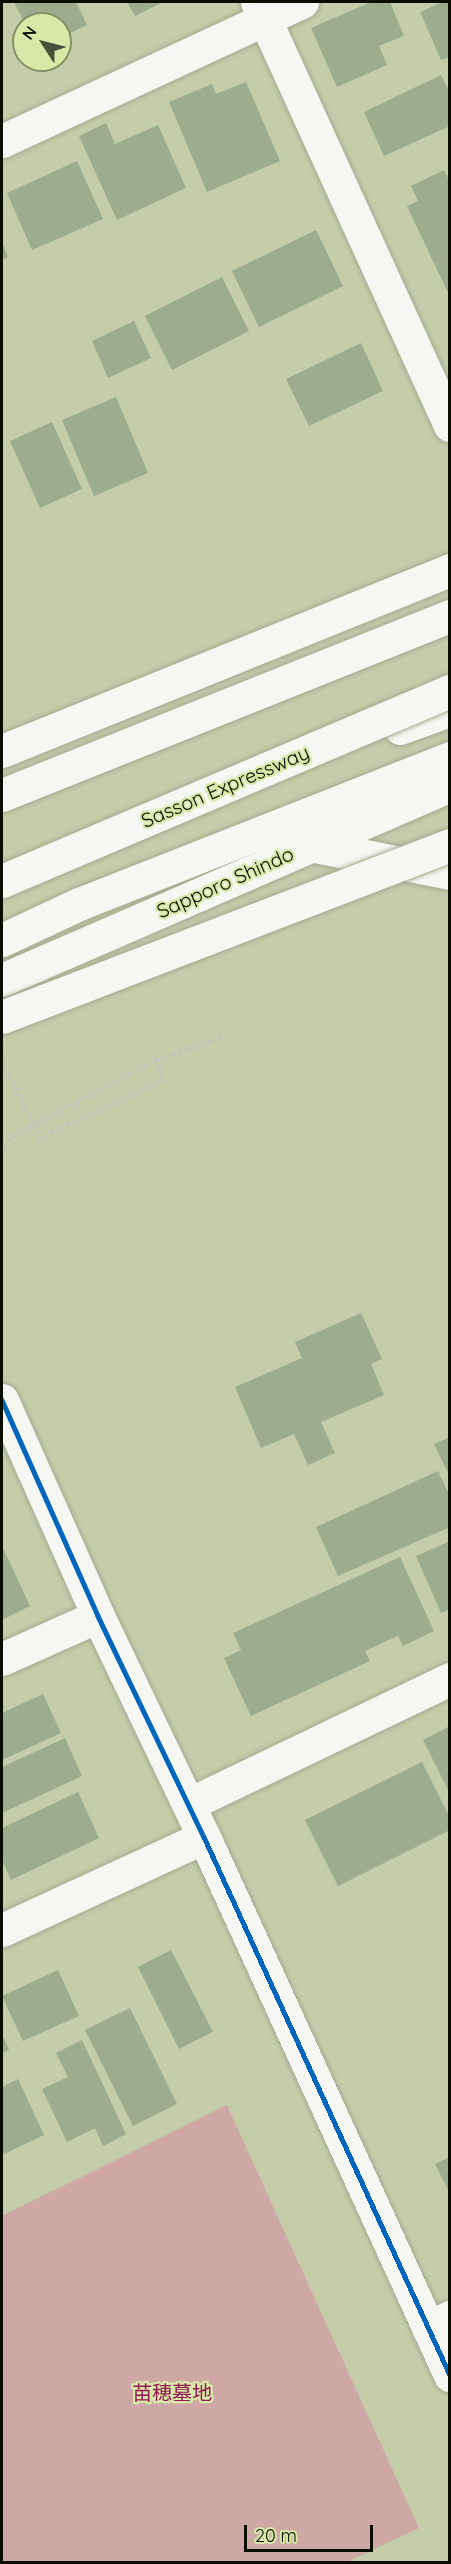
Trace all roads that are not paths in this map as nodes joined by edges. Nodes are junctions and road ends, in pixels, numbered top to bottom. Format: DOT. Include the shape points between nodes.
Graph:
graph roads {
  1 [pos="302,2"];
  2 [pos="261,10"];
  3 [pos="2,141"];
  4 [pos="450,425"];
  5 [pos="450,570"];
  6 [pos="450,616"];
  7 [pos="450,691"];
  8 [pos="450,710"];
  9 [pos="2,751"];
  10 [pos="450,758"];
  11 [pos="450,784"];
  12 [pos="2,795"];
  13 [pos="310,845"];
  14 [pos="450,845"];
  15 [pos="450,873"];
  16 [pos="2,875"];
  17 [pos="2,880"];
  18 [pos="2,940"];
  19 [pos="2,980"];
  20 [pos="2,1017"];
  21 [pos="2,1400"];
  22 [pos="98,1616"];
  23 [pos="2,1659"];
  24 [pos="450,1679"];
  25 [pos="189,1804"];
  26 [pos="204,1836"];
  27 [pos="2,1930"];
  28 [pos="439,2322"];
  29 [pos="450,2375"];
  1 -- 2 [label="main road"];
  2 -- 3 [label="main road"];
  2 -- 4 [label="main road"];
  5 -- 9 [label="main road"];
  6 -- 12 [label="main road"];
  7 -- 17 [label="main road, Sasson Expressway, bridge"];
  8 -- 16 [label="main road"];
  10 -- 18 [label="main road" via="79,904"];
  11 -- 13 [label="main road, Sapporo Shindo"];
  13 -- 15 [label="main road"];
  13 -- 19 [label="main road, Sapporo Shindo"];
  14 -- 20 [label="main road, bridge"];
  21 -- 22 [label="main road"];
  22 -- 23 [label="main road"];
  22 -- 25 [label="main road"];
  24 -- 25 [label="main road"];
  25 -- 26 [label="main road"];
  26 -- 27 [label="main road"];
  26 -- 28 [label="main road"];
  28 -- 29 [label="main road"];
}
